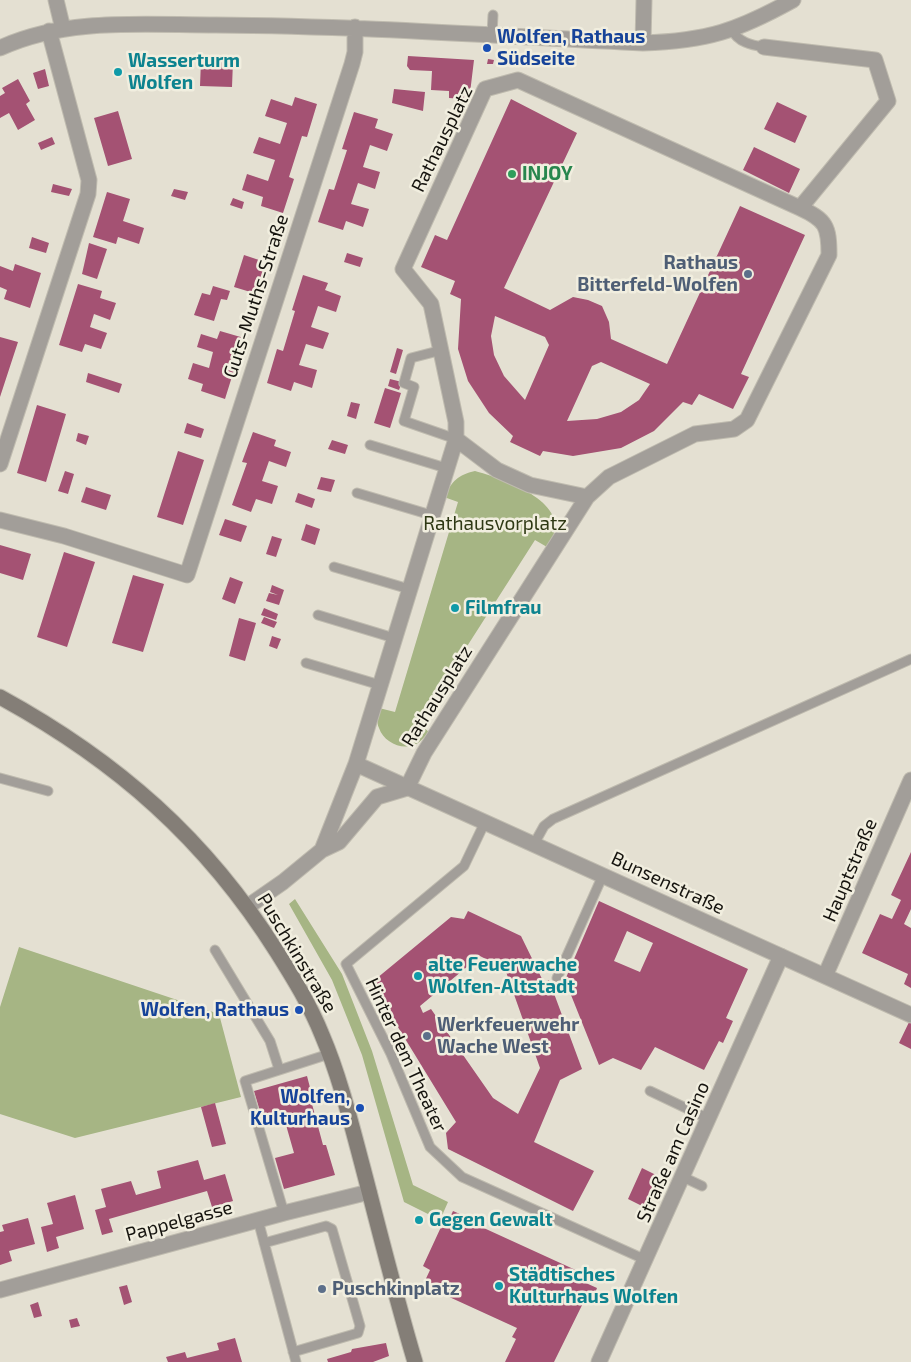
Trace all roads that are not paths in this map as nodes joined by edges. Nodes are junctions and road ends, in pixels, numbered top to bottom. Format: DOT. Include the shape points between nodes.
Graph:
graph roads {
  1 [pos="56,0"];
  2 [pos="644,0"];
  3 [pos="793,0"];
  4 [pos="493,15"];
  5 [pos="355,27"];
  6 [pos="56,30"];
  7 [pos="732,30"];
  8 [pos="492,34"];
  9 [pos="643,43"];
  10 [pos="764,47"];
  11 [pos="0,48"];
  12 [pos="800,208"];
  13 [pos="442,350"];
  14 [pos="456,439"];
  15 [pos="370,444"];
  16 [pos="0,464"];
  17 [pos="446,468"];
  18 [pos="357,494"];
  19 [pos="587,497"];
  20 [pos="431,515"];
  21 [pos="0,520"];
  22 [pos="334,567"];
  23 [pos="409,589"];
  24 [pos="318,616"];
  25 [pos="394,638"];
  26 [pos="911,659"];
  27 [pos="306,662"];
  28 [pos="380,685"];
  29 [pos="0,697"];
  30 [pos="356,764"];
  31 [pos="0,778"];
  32 [pos="911,780"];
  33 [pos="407,788"];
  34 [pos="48,791"];
  35 [pos="485,822"];
  36 [pos="534,844"];
  37 [pos="322,850"];
  38 [pos="603,875"];
  39 [pos="247,907"];
  40 [pos="215,950"];
  41 [pos="781,956"];
  42 [pos="825,976"];
  43 [pos="557,978"];
  44 [pos="911,1015"];
  45 [pos="329,1054"];
  46 [pos="279,1069"];
  47 [pos="650,1091"];
  48 [pos="709,1119"];
  49 [pos="683,1177"];
  50 [pos="702,1186"];
  51 [pos="369,1192"];
  52 [pos="284,1213"];
  53 [pos="258,1220"];
  54 [pos="264,1242"];
  55 [pos="646,1260"];
  56 [pos="0,1290"];
  57 [pos="294,1352"];
  58 [pos="296,1362"];
  59 [pos="415,1362"];
  60 [pos="599,1362"];
  1 -- 6 [label="street"];
  2 -- 9 [label="street"];
  3 -- 7 [label="street"];
  4 -- 8 [label="lane"];
  5 -- 6 [label="street" via="104,25"];
  5 -- 8 [label="street"];
  5 -- 21 [label="street, Guts-Muths-Straße" via="352,64 187,575 64,536"];
  6 -- 11 [label="street"];
  6 -- 16 [label="street" via="89,180 88,194"];
  7 -- 9 [label="street" via="702,39"];
  7 -- 10 [label="lane" via="735,36 751,46"];
  8 -- 9 [label="street"];
  10 -- 12 [label="street" via="875,60 888,101"];
  12 -- 13 [label="street, Rathausplatz" via="518,80 485,89 403,269 431,304"];
  12 -- 19 [label="street, Rathausplatz" via="818,216 829,234 829,255 747,420 734,430 695,434 609,476"];
  13 -- 14 [label="street, Rathausplatz" via="456,422"];
  13 -- 14 [label="lane" via="411,358 404,383 414,387 404,421"];
  14 -- 17 [label="street, Rathausplatz"];
  14 -- 19 [label="street" via="497,470 522,481"];
  15 -- 17 [label="lane"];
  17 -- 20 [label="street, Rathausplatz"];
  18 -- 20 [label="lane"];
  19 -- 33 [label="street, Rathausplatz" via="424,753"];
  20 -- 23 [label="street, Rathausplatz"];
  22 -- 23 [label="lane"];
  23 -- 25 [label="street, Rathausplatz"];
  24 -- 25 [label="lane"];
  25 -- 28 [label="street, Rathausplatz"];
  26 -- 36 [label="lane" via="553,819 544,826"];
  27 -- 28 [label="lane"];
  28 -- 30 [label="street, Rathausplatz"];
  29 -- 39 [label="street, Puschkinstraße" via="63,734 146,795 197,845"];
  30 -- 33 [label="street, Bunsenstraße"];
  30 -- 37 [label="street"];
  31 -- 34 [label="lane"];
  32 -- 42 [label="street, Hauptstraße"];
  33 -- 35 [label="street, Bunsenstraße"];
  33 -- 37 [label="street" via="377,797 339,842"];
  35 -- 36 [label="street, Bunsenstraße"];
  35 -- 55 [label="lane, Hinter dem Theater" via="464,866 346,964 391,1054 430,1147 462,1177"];
  36 -- 38 [label="street, Bunsenstraße"];
  37 -- 39 [label="street"];
  38 -- 41 [label="street, Bunsenstraße"];
  38 -- 43 [label="lane"];
  39 -- 45 [label="street, Puschkinstraße" via="302,992"];
  40 -- 46 [label="lane" via="270,1041"];
  41 -- 42 [label="street, Bunsenstraße"];
  41 -- 48 [label="street, Straße am Casino"];
  42 -- 44 [label="street, Bunsenstraße"];
  45 -- 46 [label="lane"];
  45 -- 51 [label="street, Puschkinstraße"];
  46 -- 52 [label="lane" via="245,1081"];
  47 -- 48 [label="lane"];
  48 -- 49 [label="street, Straße am Casino"];
  49 -- 50 [label="lane"];
  49 -- 55 [label="street, Straße am Casino"];
  51 -- 52 [label="street, Pappelgasse"];
  51 -- 59 [label="street, Puschkinstraße"];
  52 -- 53 [label="street, Pappelgasse"];
  53 -- 54 [label="lane"];
  53 -- 56 [label="street, Pappelgasse"];
  54 -- 57 [label="lane"];
  54 -- 57 [label="lane" via="326,1226 332,1230 360,1326 358,1333"];
  55 -- 60 [label="street, Straße am Casino"];
  57 -- 58 [label="lane"];
}
